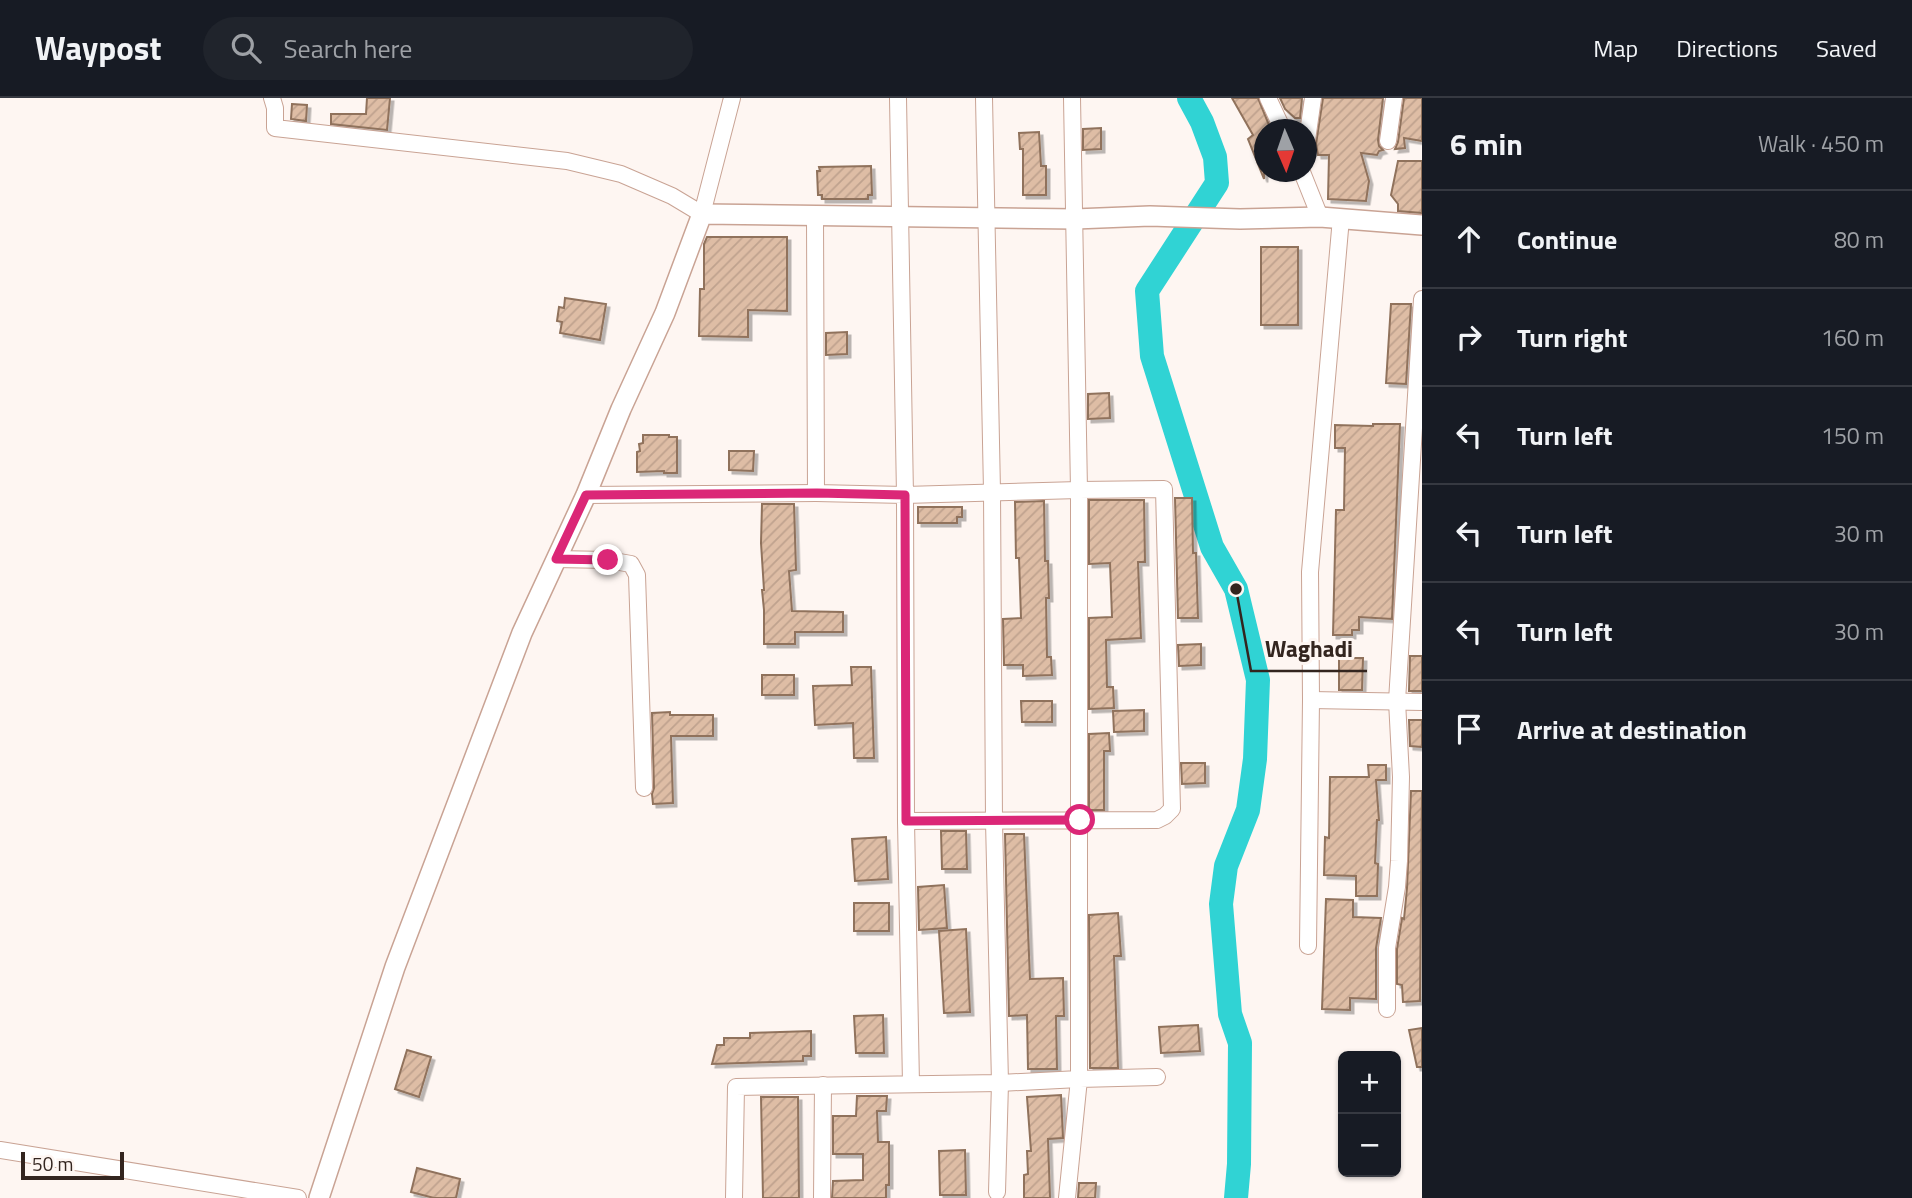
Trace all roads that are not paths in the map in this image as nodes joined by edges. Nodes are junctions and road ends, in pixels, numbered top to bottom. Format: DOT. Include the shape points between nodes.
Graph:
graph roads {
  1 [pos="272,98"];
  2 [pos="732,98"];
  3 [pos="898,98"];
  4 [pos="984,98"];
  5 [pos="1072,98"];
  6 [pos="1268,98"];
  7 [pos="1313,98"];
  8 [pos="1394,98"];
  9 [pos="1278,119"];
  10 [pos="1310,119"];
  11 [pos="1388,141"];
  12 [pos="1307,182"];
  13 [pos="702,214"];
  14 [pos="815,217"];
  15 [pos="1320,217"];
  16 [pos="899,218"];
  17 [pos="1341,218"];
  18 [pos="986,219"];
  19 [pos="1075,219"];
  20 [pos="1422,225"];
  21 [pos="1422,299"];
  22 [pos="1420,377"];
  23 [pos="1079,490"];
  24 [pos="992,491"];
  25 [pos="817,493"];
  26 [pos="586,495"];
  27 [pos="905,495"];
  28 [pos="1416,496"];
  29 [pos="556,559"];
  30 [pos="1311,700"];
  31 [pos="1397,701"];
  32 [pos="1422,702"];
  33 [pos="644,788"];
  34 [pos="1080,820"];
  35 [pos="906,821"];
  36 [pos="995,821"];
  37 [pos="1308,946"];
  38 [pos="1387,1009"];
  39 [pos="1157,1077"];
  40 [pos="1079,1079"];
  41 [pos="1000,1083"];
  42 [pos="911,1084"];
  43 [pos="823,1085"];
  44 [pos="0,1150"];
  45 [pos="997,1192"];
  46 [pos="298,1198"];
  47 [pos="320,1198"];
  48 [pos="734,1198"];
  49 [pos="822,1198"];
  50 [pos="1067,1198"];
  1 -- 13 [label="street" via="275,128 567,161 621,174"];
  2 -- 13 [label="street"];
  3 -- 16 [label="street"];
  4 -- 18 [label="street"];
  5 -- 19 [label="street"];
  6 -- 9 [label="street"];
  7 -- 10 [label="street"];
  8 -- 11 [label="street"];
  12 -- 15 [label="street"];
  13 -- 14 [label="street"];
  13 -- 26 [label="street" via="665,313"];
  14 -- 16 [label="street"];
  14 -- 25 [label="street"];
  15 -- 17 [label="street"];
  15 -- 19 [label="street"];
  16 -- 18 [label="street"];
  16 -- 27 [label="street"];
  17 -- 20 [label="street"];
  17 -- 30 [label="street" via="1310,572"];
  18 -- 19 [label="street"];
  18 -- 24 [label="street"];
  19 -- 23 [label="street"];
  21 -- 22 [label="street"];
  22 -- 28 [label="street"];
  23 -- 24 [label="street"];
  23 -- 34 [label="street"];
  23 -- 34 [label="street" via="1164,489 1172,809 1157,820"];
  24 -- 27 [label="street"];
  24 -- 36 [label="street"];
  25 -- 26 [label="street"];
  25 -- 27 [label="street"];
  26 -- 29 [label="street"];
  27 -- 35 [label="street"];
  28 -- 31 [label="street"];
  29 -- 33 [label="street" via="631,564 637,575"];
  29 -- 47 [label="street" via="522,633 400,954"];
  30 -- 31 [label="street"];
  30 -- 37 [label="street"];
  31 -- 32 [label="street"];
  31 -- 38 [label="street" via="1399,861 1387,948"];
  34 -- 36 [label="street"];
  34 -- 40 [label="street"];
  35 -- 36 [label="street"];
  35 -- 42 [label="street"];
  36 -- 41 [label="street"];
  39 -- 40 [label="street"];
  40 -- 41 [label="street"];
  40 -- 50 [label="street"];
  41 -- 42 [label="street"];
  41 -- 45 [label="street"];
  42 -- 43 [label="street"];
  43 -- 48 [label="street" via="736,1087"];
  43 -- 49 [label="street"];
  44 -- 46 [label="street"];
}
